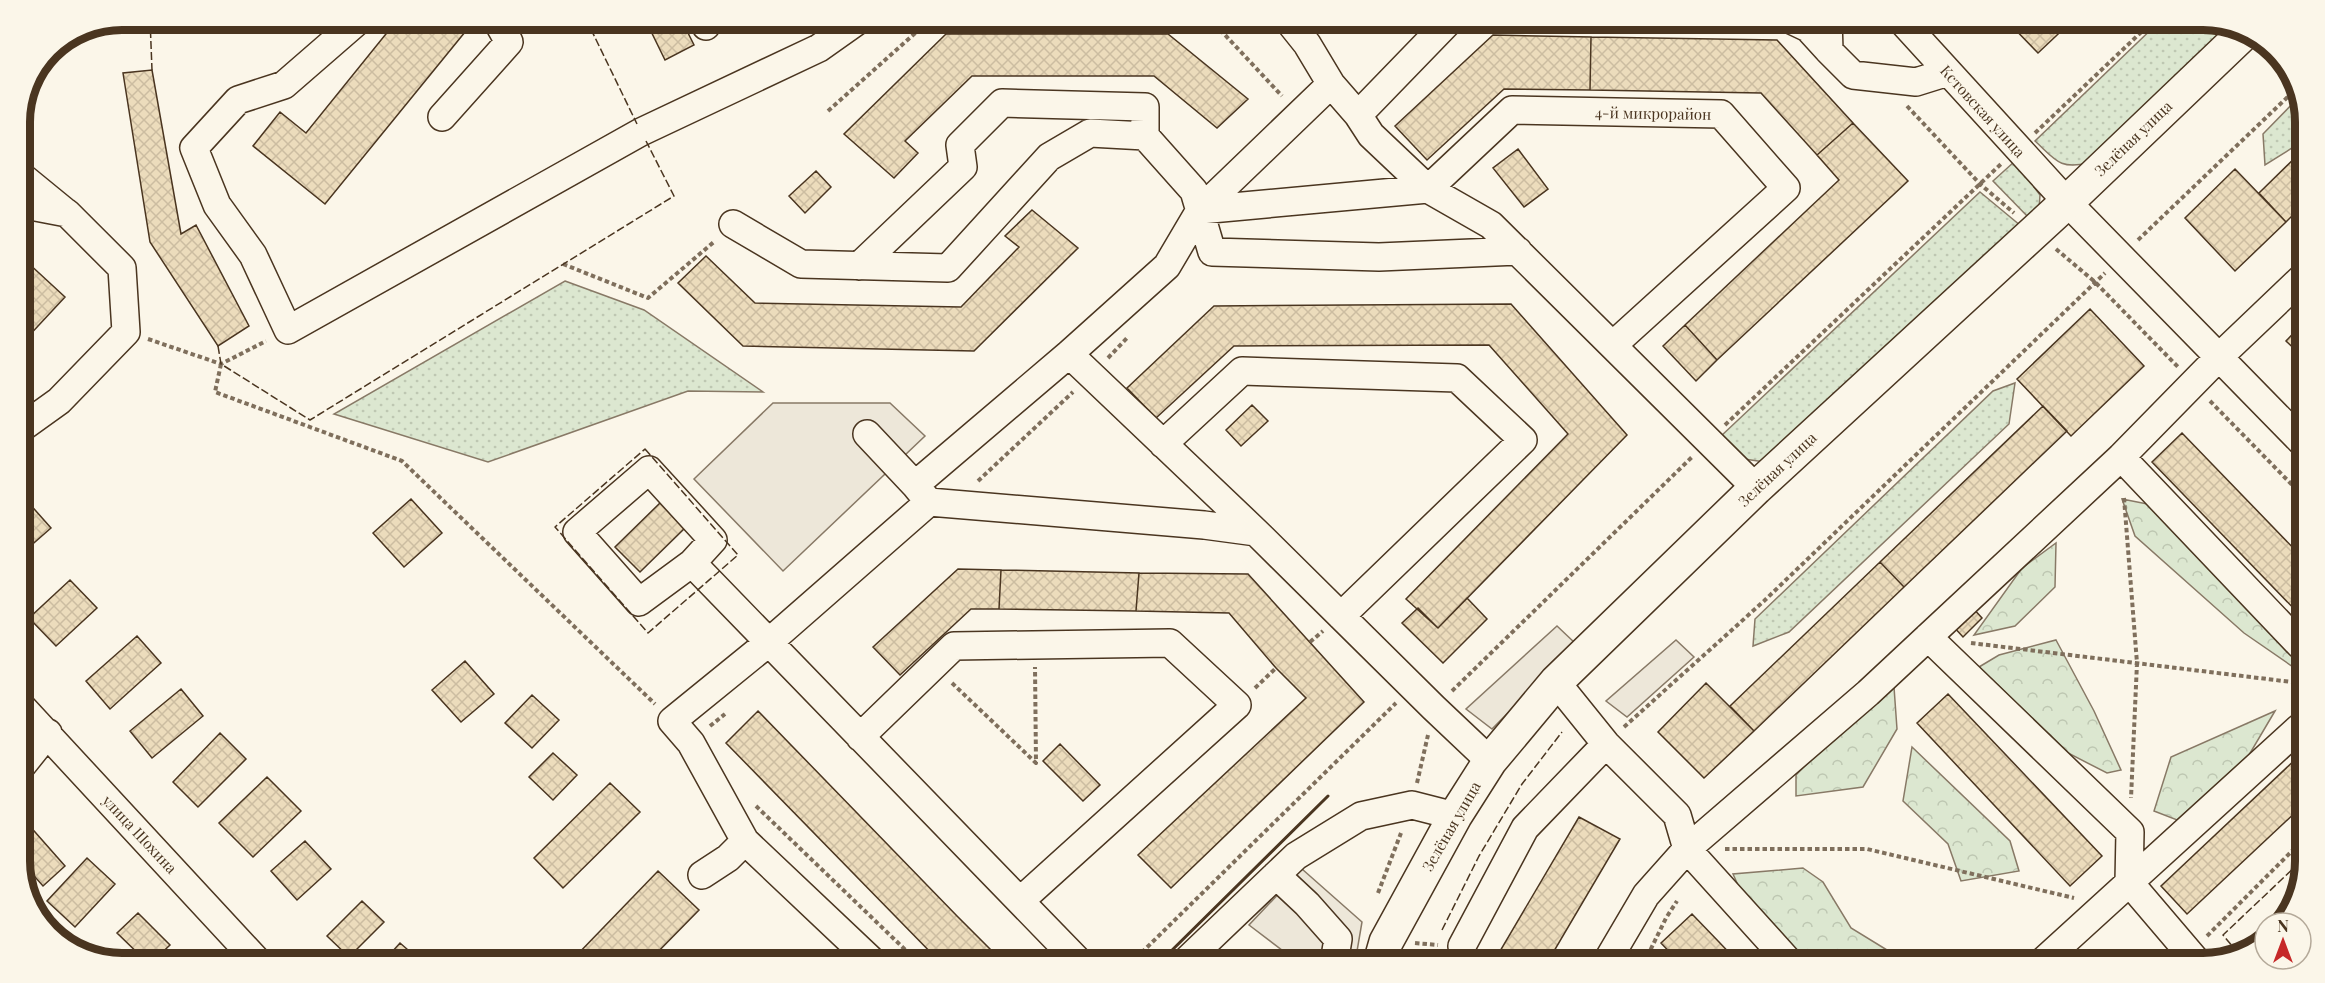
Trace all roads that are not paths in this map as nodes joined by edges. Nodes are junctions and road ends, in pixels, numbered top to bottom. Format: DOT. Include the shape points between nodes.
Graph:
graph roads {
  1 [pos="348,30"];
  2 [pos="502,30"];
  3 [pos="845,30"];
  4 [pos="1295,30"];
  5 [pos="1441,30"];
  6 [pos="1810,30"];
  7 [pos="1828,30"];
  8 [pos="1917,30"];
  9 [pos="2238,37"];
  10 [pos="1829,51"];
  11 [pos="1948,72"];
  12 [pos="1331,84"];
  13 [pos="1359,115"];
  14 [pos="442,117"];
  15 [pos="1145,136"];
  16 [pos="30,183"];
  17 [pos="1428,189"];
  18 [pos="2067,202"];
  19 [pos="30,206"];
  20 [pos="1200,210"];
  21 [pos="67,213"];
  22 [pos="733,224"];
  23 [pos="1518,251"];
  24 [pos="859,266"];
  25 [pos="2295,285"];
  26 [pos="1613,345"];
  27 [pos="1069,354"];
  28 [pos="2219,357"];
  29 [pos="30,422"];
  30 [pos="867,434"];
  31 [pos="2295,435"];
  32 [pos="1163,444"];
  33 [pos="2121,457"];
  34 [pos="1756,488"];
  35 [pos="932,497"];
  36 [pos="1256,532"];
  37 [pos="692,563"];
  38 [pos="1341,616"];
  39 [pos="1928,637"];
  40 [pos="2295,640"];
  41 [pos="768,643"];
  42 [pos="1556,682"];
  43 [pos="30,715"];
  44 [pos="48,733"];
  45 [pos="2295,733"];
  46 [pos="860,736"];
  47 [pos="1606,744"];
  48 [pos="30,756"];
  49 [pos="1490,760"];
  50 [pos="1455,816"];
  51 [pos="745,841"];
  52 [pos="1687,849"];
  53 [pos="702,875"];
  54 [pos="1276,875"];
  55 [pos="2129,882"];
  56 [pos="1020,901"];
  57 [pos="1462,946"];
  58 [pos="251,953"];
  59 [pos="863,953"];
  60 [pos="1070,953"];
  61 [pos="1195,953"];
  62 [pos="1336,953"];
  63 [pos="1383,953"];
  64 [pos="1612,953"];
  65 [pos="1781,953"];
  66 [pos="2052,953"];
  67 [pos="2189,953"];
  1 -- 3 [label="street" via="284,85 238,100 194,148 217,206 253,255 288,330 641,132 819,48"];
  2 -- 14 [label="street" via="509,42"];
  4 -- 12 [label="street"];
  5 -- 13 [label="street"];
  6 -- 10 [label="street"];
  7 -- 10 [label="street"];
  8 -- 11 [label="street, Кстовская улица"];
  9 -- 18 [label="main road, Зелёная улица"];
  10 -- 11 [label="street" via="1853,75 1916,82"];
  11 -- 18 [label="street, Кстовская улица"];
  12 -- 13 [label="street"];
  12 -- 20 [label="street"];
  13 -- 17 [label="street" via="1371,135"];
  15 -- 20 [label="street" via="1194,191"];
  15 -- 24 [label="street" via="1090,133 1049,157 948,268"];
  15 -- 24 [label="street" via="1145,107 1002,103 960,145 963,167"];
  16 -- 21 [label="street"];
  17 -- 20 [label="street"];
  17 -- 23 [label="street" via="1491,225"];
  17 -- 26 [label="street, 4-й микрорайон" via="1512,110 1721,114 1786,188"];
  18 -- 28 [label="street, Кстовская улица"];
  18 -- 34 [label="main road, Зелёная улица"];
  19 -- 21 [label="street"];
  20 -- 23 [label="street" via="1212,252 1379,257"];
  20 -- 27 [label="street" via="1167,266"];
  21 -- 29 [label="street" via="122,268 126,332 59,401"];
  22 -- 24 [label="street" via="801,264"];
  23 -- 26 [label="street"];
  25 -- 28 [label="street"];
  26 -- 34 [label="street"];
  27 -- 32 [label="street"];
  27 -- 35 [label="street"];
  28 -- 31 [label="street, Кстовская улица"];
  28 -- 33 [label="street"];
  30 -- 35 [label="street"];
  32 -- 36 [label="street"];
  32 -- 38 [label="street" via="1242,371 1457,378 1523,440"];
  33 -- 39 [label="street"];
  33 -- 40 [label="street"];
  34 -- 42 [label="main road, Зелёная улица"];
  35 -- 36 [label="street"];
  35 -- 41 [label="street"];
  36 -- 38 [label="street"];
  37 -- 37 [label="street" via="713,540 650,470 577,532 639,602"];
  37 -- 41 [label="street"];
  38 -- 49 [label="street"];
  39 -- 52 [label="street"];
  39 -- 55 [label="street" via="2130,832"];
  41 -- 46 [label="street"];
  41 -- 51 [label="street" via="672,721 691,743"];
  42 -- 47 [label="street"];
  42 -- 49 [label="main road, Зелёная улица"];
  43 -- 44 [label="street, улица Шохина"];
  44 -- 48 [label="street"];
  44 -- 58 [label="street, улица Шохина"];
  45 -- 55 [label="street"];
  46 -- 56 [label="street"];
  46 -- 56 [label="street" via="954,646 1170,642 1237,705"];
  47 -- 52 [label="street" via="1677,815"];
  47 -- 57 [label="street" via="1525,828"];
  49 -- 50 [label="main road, Зелёная улица"];
  50 -- 54 [label="street" via="1412,805 1361,816 1296,856"];
  50 -- 63 [label="main road, Зелёная улица"];
  51 -- 53 [label="street"];
  51 -- 59 [label="street"];
  52 -- 64 [label="street" via="1646,895"];
  52 -- 65 [label="street"];
  54 -- 61 [label="street"];
  54 -- 62 [label="street" via="1338,939"];
  55 -- 66 [label="street"];
  55 -- 67 [label="street"];
  56 -- 60 [label="street"];
}
